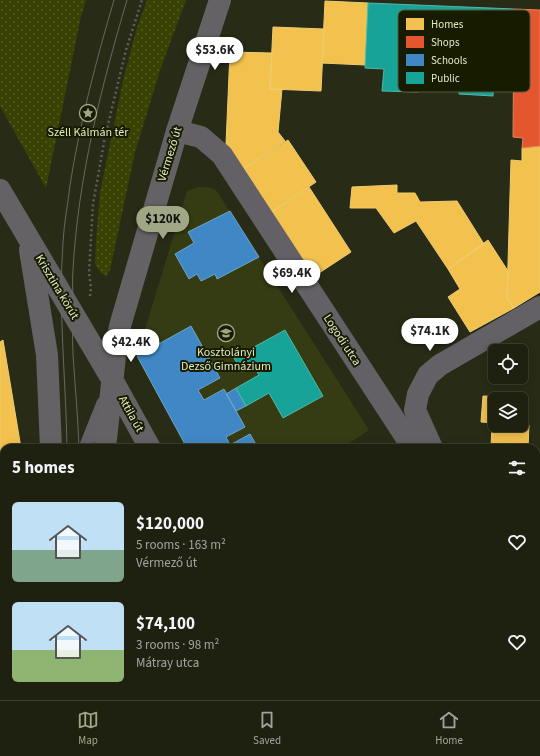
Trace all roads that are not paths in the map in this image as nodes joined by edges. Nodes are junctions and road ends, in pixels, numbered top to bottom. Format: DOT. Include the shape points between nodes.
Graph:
graph roads {
  1 [pos="220,0"];
  2 [pos="177,131"];
  3 [pos="0,190"];
  4 [pos="28,238"];
  5 [pos="540,307"];
  6 [pos="112,381"];
  7 [pos="51,444"];
  8 [pos="87,444"];
  9 [pos="105,444"];
  10 [pos="148,444"];
  11 [pos="410,444"];
  12 [pos="430,444"];
  1 -- 2 [label="main road, Vérmező út"];
  2 -- 6 [label="main road, Vérmező út" via="120,326"];
  2 -- 11 [label="street, Logodi utca" via="200,137 222,155"];
  3 -- 4 [label="main road, Krisztina körút"];
  4 -- 6 [label="main road, Krisztina körút"];
  4 -- 7 [label="main road, Krisztina körút" via="47,355"];
  5 -- 12 [label="street" via="428,375 418,394 415,410"];
  6 -- 8 [label="lane"];
  6 -- 9 [label="main road"];
  6 -- 10 [label="main road, Attila út"];
}
